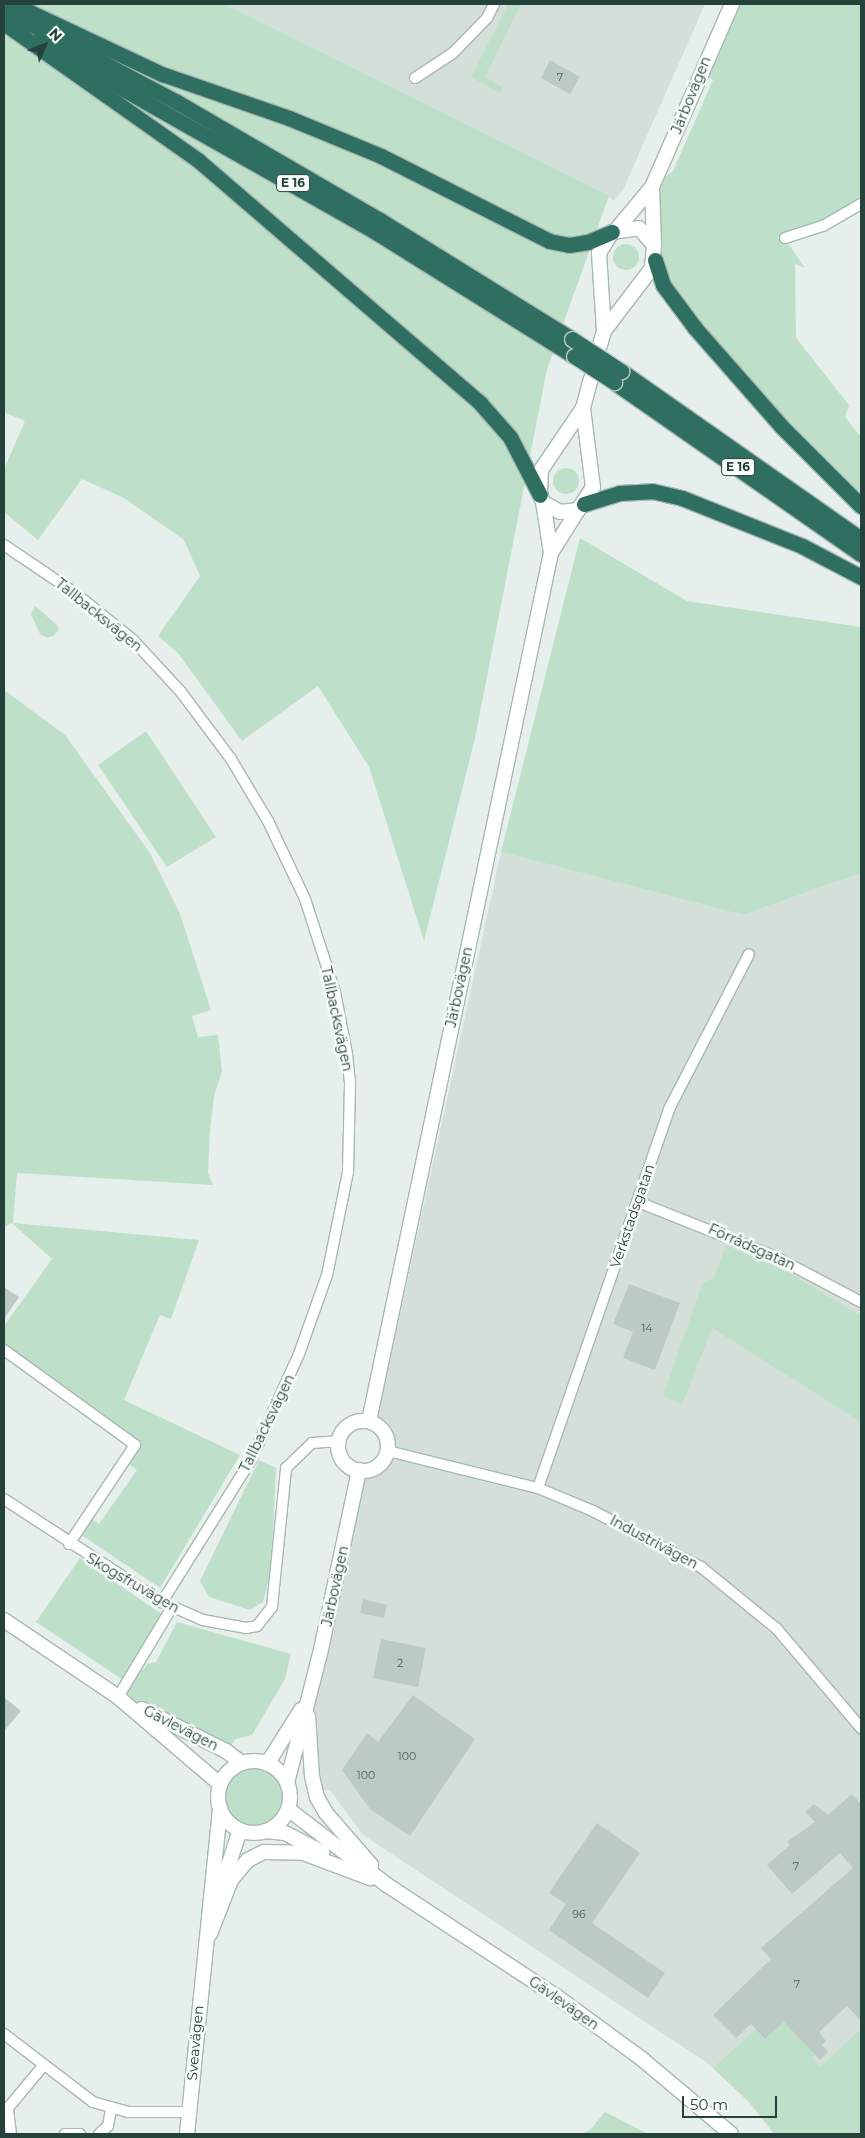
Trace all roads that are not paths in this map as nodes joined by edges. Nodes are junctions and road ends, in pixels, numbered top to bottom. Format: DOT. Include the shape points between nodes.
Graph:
graph roads {
  1 [pos="12,4"];
  2 [pos="494,4"];
  3 [pos="732,4"];
  4 [pos="4,19"];
  5 [pos="415,78"];
  6 [pos="652,187"];
  7 [pos="861,204"];
  8 [pos="614,230"];
  9 [pos="785,238"];
  10 [pos="654,252"];
  11 [pos="604,331"];
  12 [pos="600,345"];
  13 [pos="617,376"];
  14 [pos="591,379"];
  15 [pos="583,408"];
  16 [pos="542,498"];
  17 [pos="861,506"];
  18 [pos="581,507"];
  19 [pos="861,539"];
  20 [pos="4,545"];
  21 [pos="550,553"];
  22 [pos="861,554"];
  23 [pos="861,577"];
  24 [pos="748,954"];
  25 [pos="638,1202"];
  26 [pos="861,1302"];
  27 [pos="4,1350"];
  28 [pos="369,1421"];
  29 [pos="339,1441"];
  30 [pos="388,1451"];
  31 [pos="359,1470"];
  32 [pos="538,1488"];
  33 [pos="4,1499"];
  34 [pos="69,1544"];
  35 [pos="162,1602"];
  36 [pos="172,1607"];
  37 [pos="4,1620"];
  38 [pos="118,1697"];
  39 [pos="307,1701"];
  40 [pos="861,1728"];
  41 [pos="242,1763"];
  42 [pos="268,1764"];
  43 [pos="287,1783"];
  44 [pos="220,1784"];
  45 [pos="220,1808"];
  46 [pos="288,1809"];
  47 [pos="240,1830"];
  48 [pos="264,1831"];
  49 [pos="388,1884"];
  50 [pos="203,1951"];
  51 [pos="4,2034"];
  52 [pos="43,2066"];
  53 [pos="111,2109"];
  54 [pos="189,2112"];
  55 [pos="11,2134"];
  56 [pos="65,2134"];
  57 [pos="80,2134"];
  58 [pos="99,2134"];
  59 [pos="187,2134"];
  60 [pos="731,2134"];
  1 -- 8 [label="highway" via="162,74 289,118 381,156 549,241 569,245 588,242"];
  2 -- 5 [label="street" via="487,18 453,53"];
  3 -- 6 [label="main road, Järbovägen"];
  4 -- 13 [label="highway, E 16, bridge" via="374,230 574,356"];
  4 -- 13 [label="highway, E 16, bridge" via="194,111 380,220 572,339"];
  4 -- 16 [label="highway" via="199,161 474,398 510,437"];
  6 -- 8 [label="main road, Järbovägen"];
  6 -- 10 [label="main road, Järbovägen"];
  7 -- 9 [label="street" via="823,226"];
  8 -- 10 [label="main road" via="639,228"];
  8 -- 11 [label="main road, Järbovägen" via="599,252"];
  10 -- 11 [label="main road, Järbovägen" via="646,279"];
  10 -- 17 [label="highway" via="663,285 694,328 781,426"];
  11 -- 12 [label="main road, Järbovägen"];
  13 -- 19 [label="highway, E 16"];
  13 -- 22 [label="highway, E 16"];
  14 -- 15 [label="main road, Järbovägen"];
  15 -- 16 [label="main road, Järbovägen" via="541,470"];
  15 -- 18 [label="main road, Järbovägen" via="593,487"];
  16 -- 18 [label="main road" via="560,512"];
  16 -- 21 [label="main road, Järbovägen"];
  18 -- 21 [label="main road, Järbovägen"];
  18 -- 23 [label="highway" via="619,494 652,491 682,498 802,546"];
  20 -- 35 [label="street, Tallbacksvägen" via="75,593 144,650 181,692 231,759 268,821 305,899 335,992 347,1054 351,1116 348,1172 327,1275 299,1354 251,1460"];
  21 -- 28 [label="main road, Järbovägen"];
  24 -- 25 [label="street, Verkstadsgatan" via="669,1109"];
  25 -- 26 [label="street, Förrådsgatan" via="774,1256"];
  25 -- 32 [label="street, Verkstadsgatan"];
  27 -- 34 [label="street" via="135,1445"];
  28 -- 29 [label="main road" via="350,1425"];
  28 -- 30 [label="main road" via="385,1434"];
  29 -- 31 [label="main road" via="343,1460"];
  29 -- 36 [label="street, Skogsfruvägen" via="312,1443 286,1468 272,1607 266,1618 257,1626 233,1628"];
  30 -- 31 [label="main road" via="378,1466"];
  30 -- 32 [label="street, Industrivägen"];
  31 -- 39 [label="main road, Järbovägen"];
  32 -- 40 [label="street, Industrivägen" via="638,1533 701,1568 738,1594 809,1662"];
  33 -- 34 [label="street, Skogsfruvägen"];
  34 -- 35 [label="street, Skogsfruvägen"];
  35 -- 36 [label="street, Skogsfruvägen"];
  36 -- 38 [label="street"];
  37 -- 38 [label="main road, Gävlevägen"];
  38 -- 41 [label="main road, Gävlevägen" via="226,1751"];
  38 -- 44 [label="main road, Gävlevägen"];
  39 -- 42 [label="main road, Järbovägen"];
  39 -- 43 [label="main road, Järbovägen"];
  39 -- 49 [label="main road" via="312,1776 317,1797 326,1813"];
  41 -- 42 [label="main road"];
  41 -- 44 [label="main road"];
  42 -- 43 [label="main road"];
  43 -- 46 [label="main road"];
  44 -- 45 [label="main road"];
  45 -- 47 [label="main road" via="229,1822"];
  45 -- 50 [label="main road, Sveavägen"];
  46 -- 48 [label="main road" via="277,1824"];
  46 -- 49 [label="main road, Gävlevägen"];
  47 -- 48 [label="main road, Gävlevägen"];
  47 -- 50 [label="main road, Sveavägen"];
  48 -- 49 [label="main road, Gävlevägen" via="285,1833"];
  49 -- 50 [label="main road" via="303,1853 264,1852 248,1860 231,1880"];
  49 -- 60 [label="main road, Gävlevägen" via="572,2008 665,2077"];
  50 -- 54 [label="main road, Sveavägen"];
  51 -- 52 [label="street"];
  52 -- 53 [label="street" via="76,2092"];
  52 -- 55 [label="street" via="8,2108"];
  53 -- 54 [label="street"];
  53 -- 58 [label="street" via="108,2126"];
  54 -- 59 [label="main road, Sveavägen"];
  56 -- 57 [label="street"];
}
